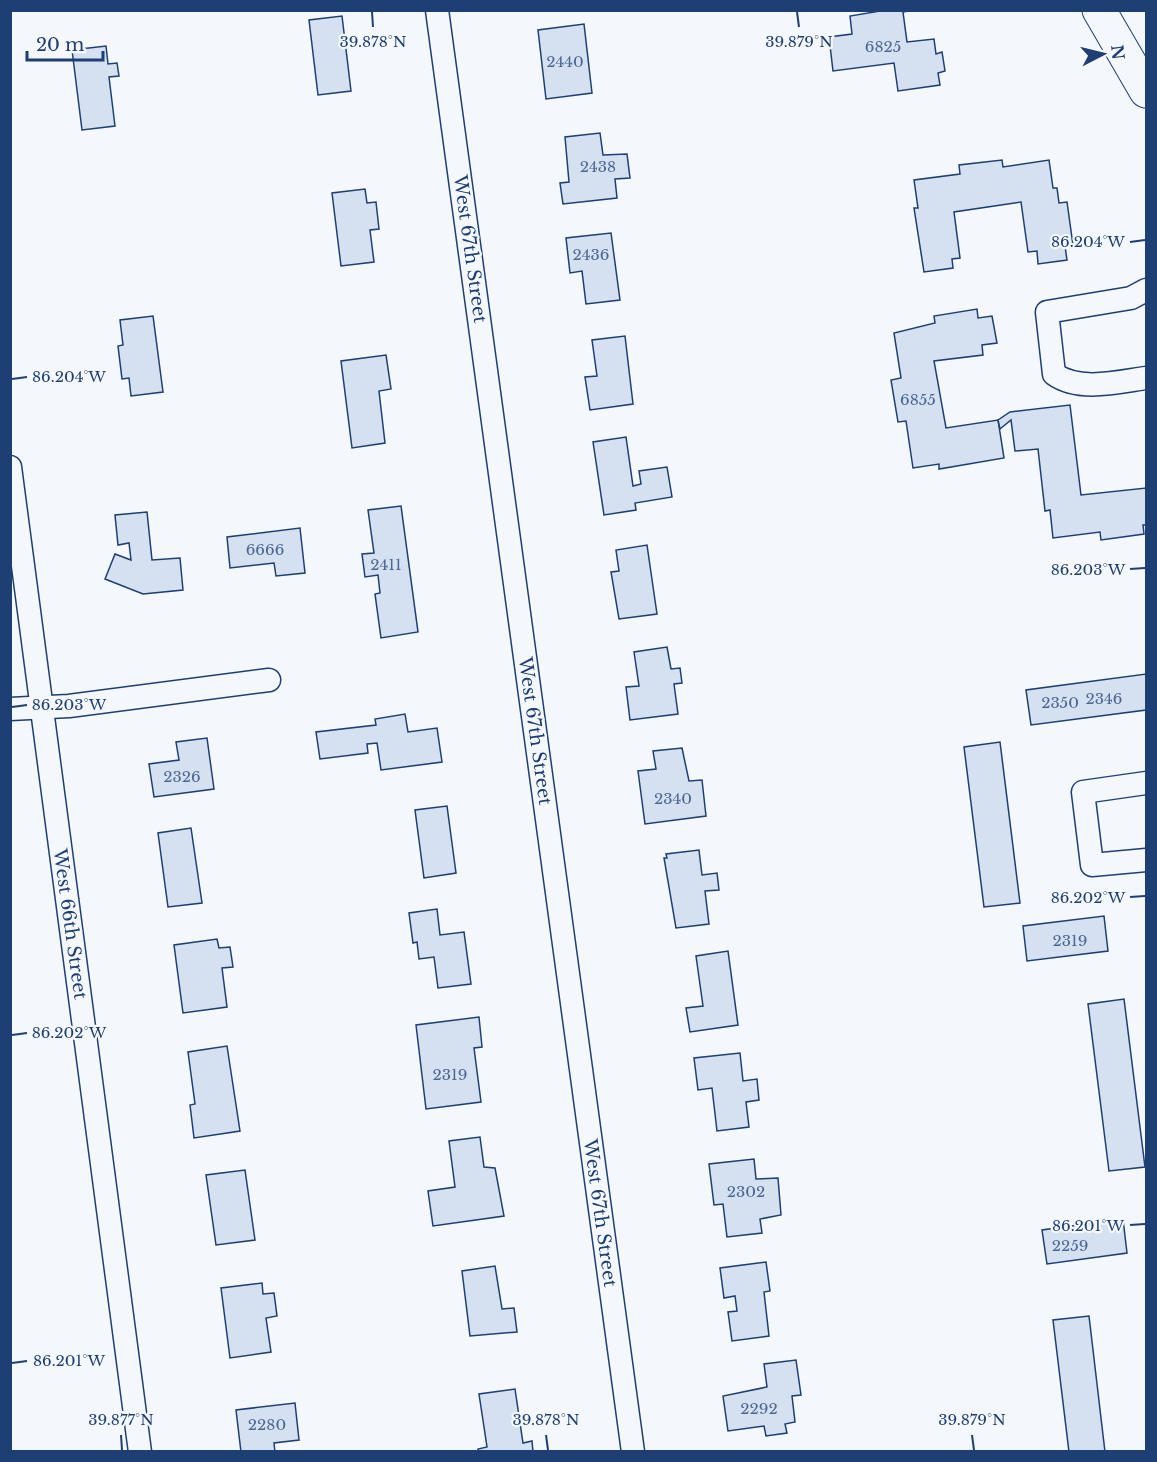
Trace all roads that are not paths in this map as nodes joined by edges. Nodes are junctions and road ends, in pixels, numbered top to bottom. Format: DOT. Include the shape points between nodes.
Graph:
graph roads {
  1 [pos="437,10"];
  2 [pos="1099,10"];
  3 [pos="1146,91"];
  4 [pos="1146,290"];
  5 [pos="1146,378"];
  6 [pos="10,467"];
  7 [pos="269,680"];
  8 [pos="41,707"];
  9 [pos="10,709"];
  10 [pos="1146,783"];
  11 [pos="1146,860"];
  12 [pos="140,1452"];
  13 [pos="633,1452"];
  1 -- 13 [label="street, West 67th Street"];
  2 -- 3 [label="main road"];
  4 -- 5 [label="street" via="1131,298 1047,312 1054,374 1061,379 1095,385"];
  6 -- 8 [label="street, West 66th Street"];
  7 -- 8 [label="street"];
  8 -- 9 [label="street"];
  8 -- 12 [label="street, West 66th Street"];
  10 -- 11 [label="street" via="1083,792 1092,865"];
}
